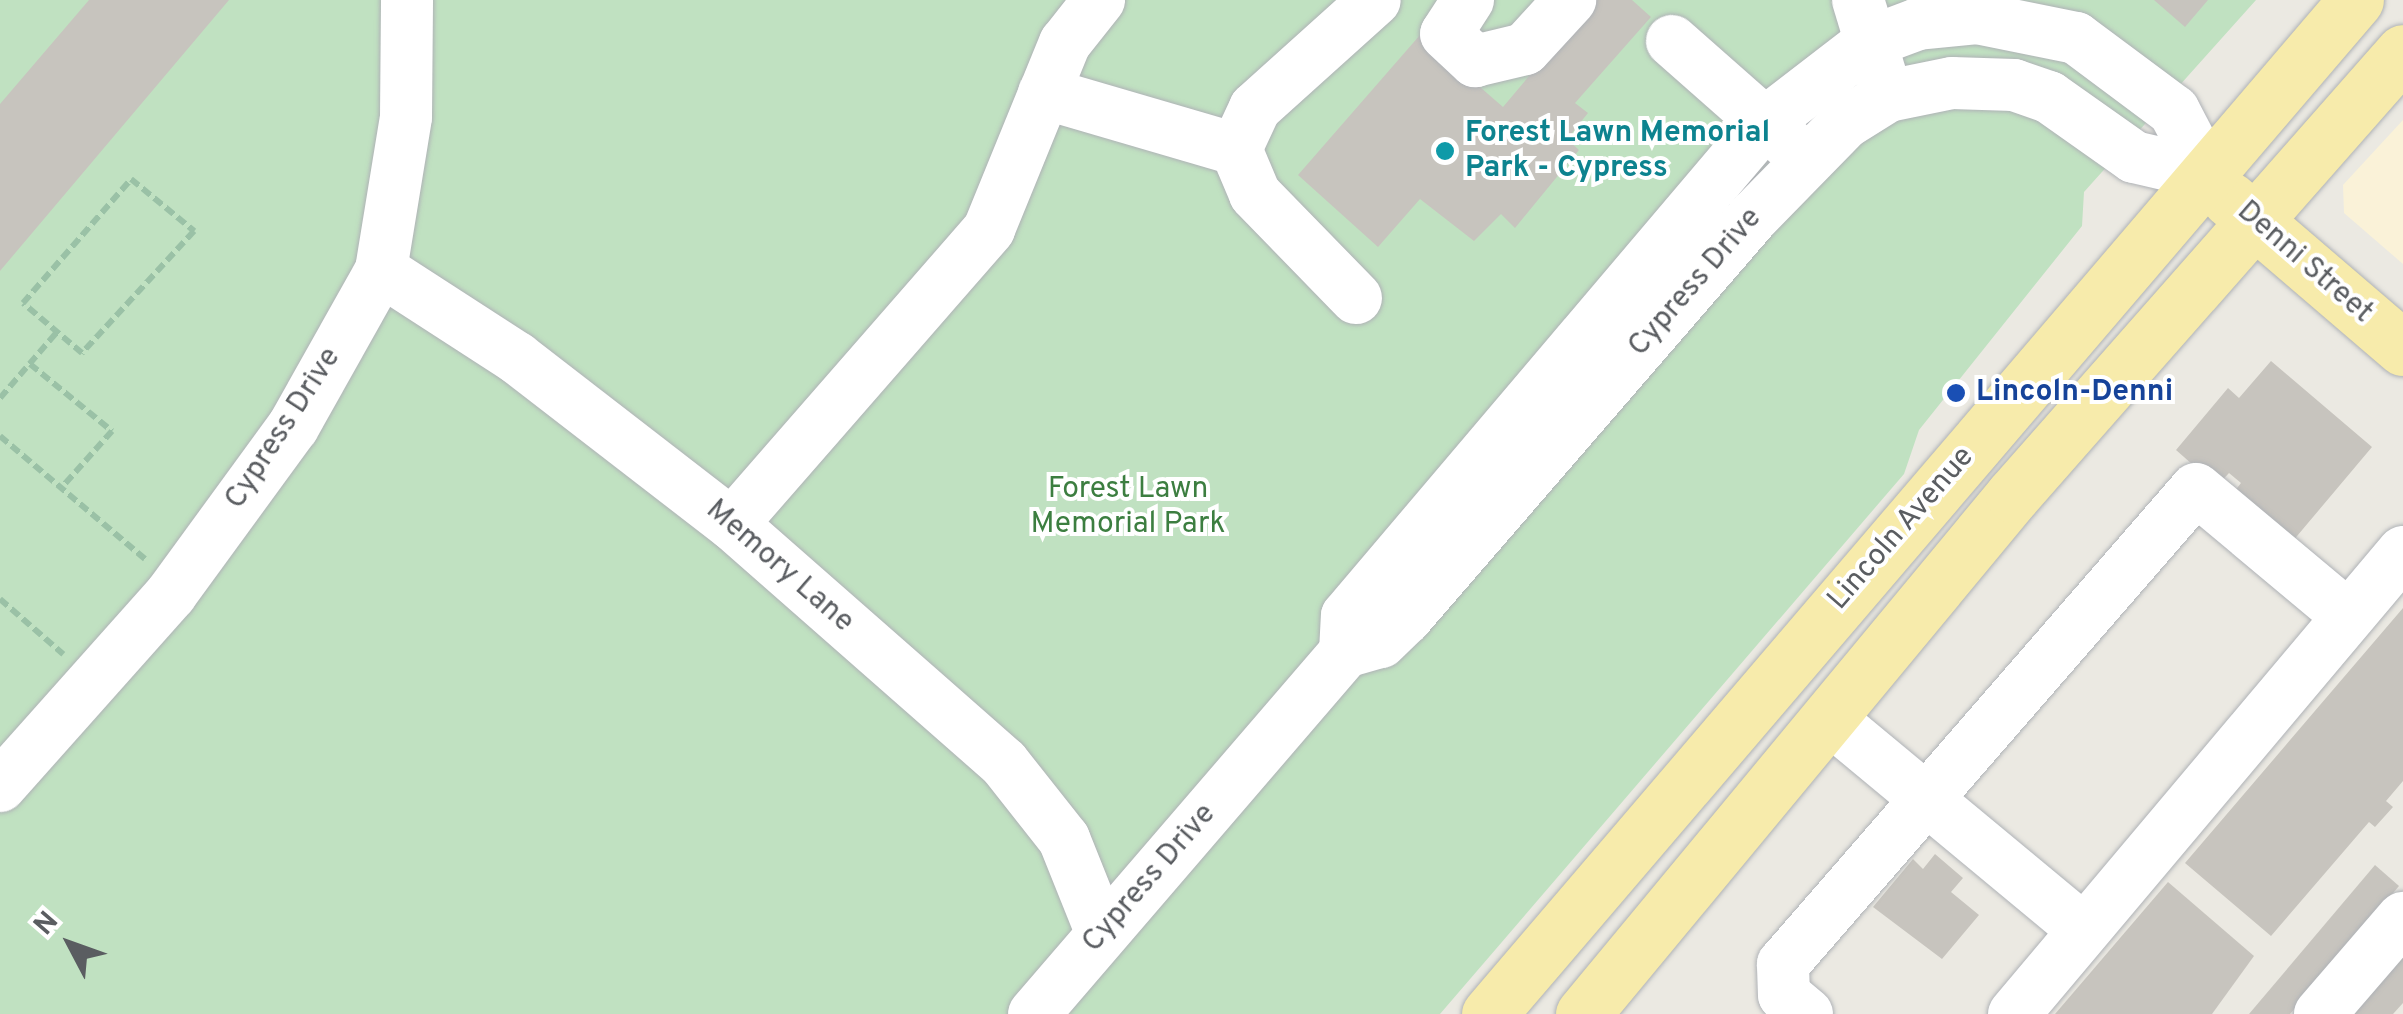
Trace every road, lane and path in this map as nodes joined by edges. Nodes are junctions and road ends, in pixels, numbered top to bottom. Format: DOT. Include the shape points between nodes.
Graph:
graph roads {
  1 [pos="407,0"];
  2 [pos="1099,0"];
  3 [pos="1375,0"];
  4 [pos="1468,0"];
  5 [pos="1570,0"];
  6 [pos="2356,0"];
  7 [pos="1864,21"];
  8 [pos="1672,40"];
  9 [pos="2403,52"];
  10 [pos="1044,93"];
  11 [pos="1888,96"];
  12 [pos="1766,122"];
  13 [pos="1236,149"];
  14 [pos="1806,160"];
  15 [pos="2207,174"];
  16 [pos="2253,224"];
  17 [pos="381,270"];
  18 [pos="1356,298"];
  19 [pos="57,332"];
  20 [pos="2403,348"];
  21 [pos="30,364"];
  22 [pos="0,398"];
  23 [pos="0,436"];
  24 [pos="61,488"];
  25 [pos="732,524"];
  26 [pos="1440,542"];
  27 [pos="2403,552"];
  28 [pos="153,566"];
  29 [pos="0,600"];
  30 [pos="2348,616"];
  31 [pos="71,661"];
  32 [pos="1780,671"];
  33 [pos="1830,719"];
  34 [pos="0,786"];
  35 [pos="1926,800"];
  36 [pos="2403,918"];
  37 [pos="2084,930"];
  38 [pos="1102,934"];
  39 [pos="1786,1008"];
  40 [pos="1034,1014"];
  41 [pos="1489,1014"];
  42 [pos="1583,1014"];
  43 [pos="2014,1014"];
  44 [pos="2320,1014"];
  1 -- 17 [label="street, Cypress Drive" via="406,117"];
  2 -- 10 [label="street" via="1065,44"];
  3 -- 13 [label="street" via="1255,108"];
  4 -- 5 [label="street" via="1446,34 1475,61 1525,49"];
  6 -- 15 [label="main road, Lincoln Avenue"];
  7 -- 11 [label="street"];
  7 -- 12 [label="street, Cypress Drive"];
  7 -- 15 [label="street, Cypress Drive" via="1977,18 2076,38 2174,111"];
  8 -- 12 [label="street"];
  9 -- 16 [label="main road, Lincoln Avenue"];
  10 -- 13 [label="street"];
  10 -- 25 [label="street" via="989,229"];
  11 -- 14 [label="street, Cypress Drive"];
  11 -- 15 [label="street, Cypress Drive" via="1952,83 2014,85 2049,96 2134,157"];
  12 -- 14 [label="street"];
  12 -- 26 [label="street, Cypress Drive"];
  13 -- 18 [label="street" via="1255,194"];
  14 -- 26 [label="street, Cypress Drive"];
  15 -- 16 [label="main road, Denni Street"];
  15 -- 32 [label="main road, Lincoln Avenue"];
  16 -- 20 [label="main road, Denni Street"];
  16 -- 33 [label="main road, Lincoln Avenue"];
  17 -- 25 [label="street, Memory Lane" via="517,358"];
  17 -- 34 [label="street, Cypress Drive" via="293,427 171,594"];
  19 -- 19 [label="path" via="24,303 131,179 194,230 82,353"];
  19 -- 21 [label="path"];
  21 -- 22 [label="path"];
  21 -- 24 [label="path" via="112,431"];
  23 -- 24 [label="path"];
  24 -- 28 [label="path"];
  25 -- 38 [label="street, Memory Lane" via="1004,763 1064,839"];
  26 -- 38 [label="street, Cypress Drive" via="1381,642 1345,652"];
  27 -- 30 [label="street"];
  29 -- 31 [label="path"];
  30 -- 35 [label="street" via="2196,489"];
  30 -- 37 [label="street"];
  32 -- 33 [label="main road"];
  32 -- 41 [label="main road, Lincoln Avenue"];
  33 -- 35 [label="street"];
  33 -- 42 [label="main road, Lincoln Avenue"];
  35 -- 37 [label="street"];
  35 -- 39 [label="street" via="1783,964"];
  36 -- 44 [label="street"];
  37 -- 43 [label="street"];
  38 -- 40 [label="street, Cypress Drive"];
}
